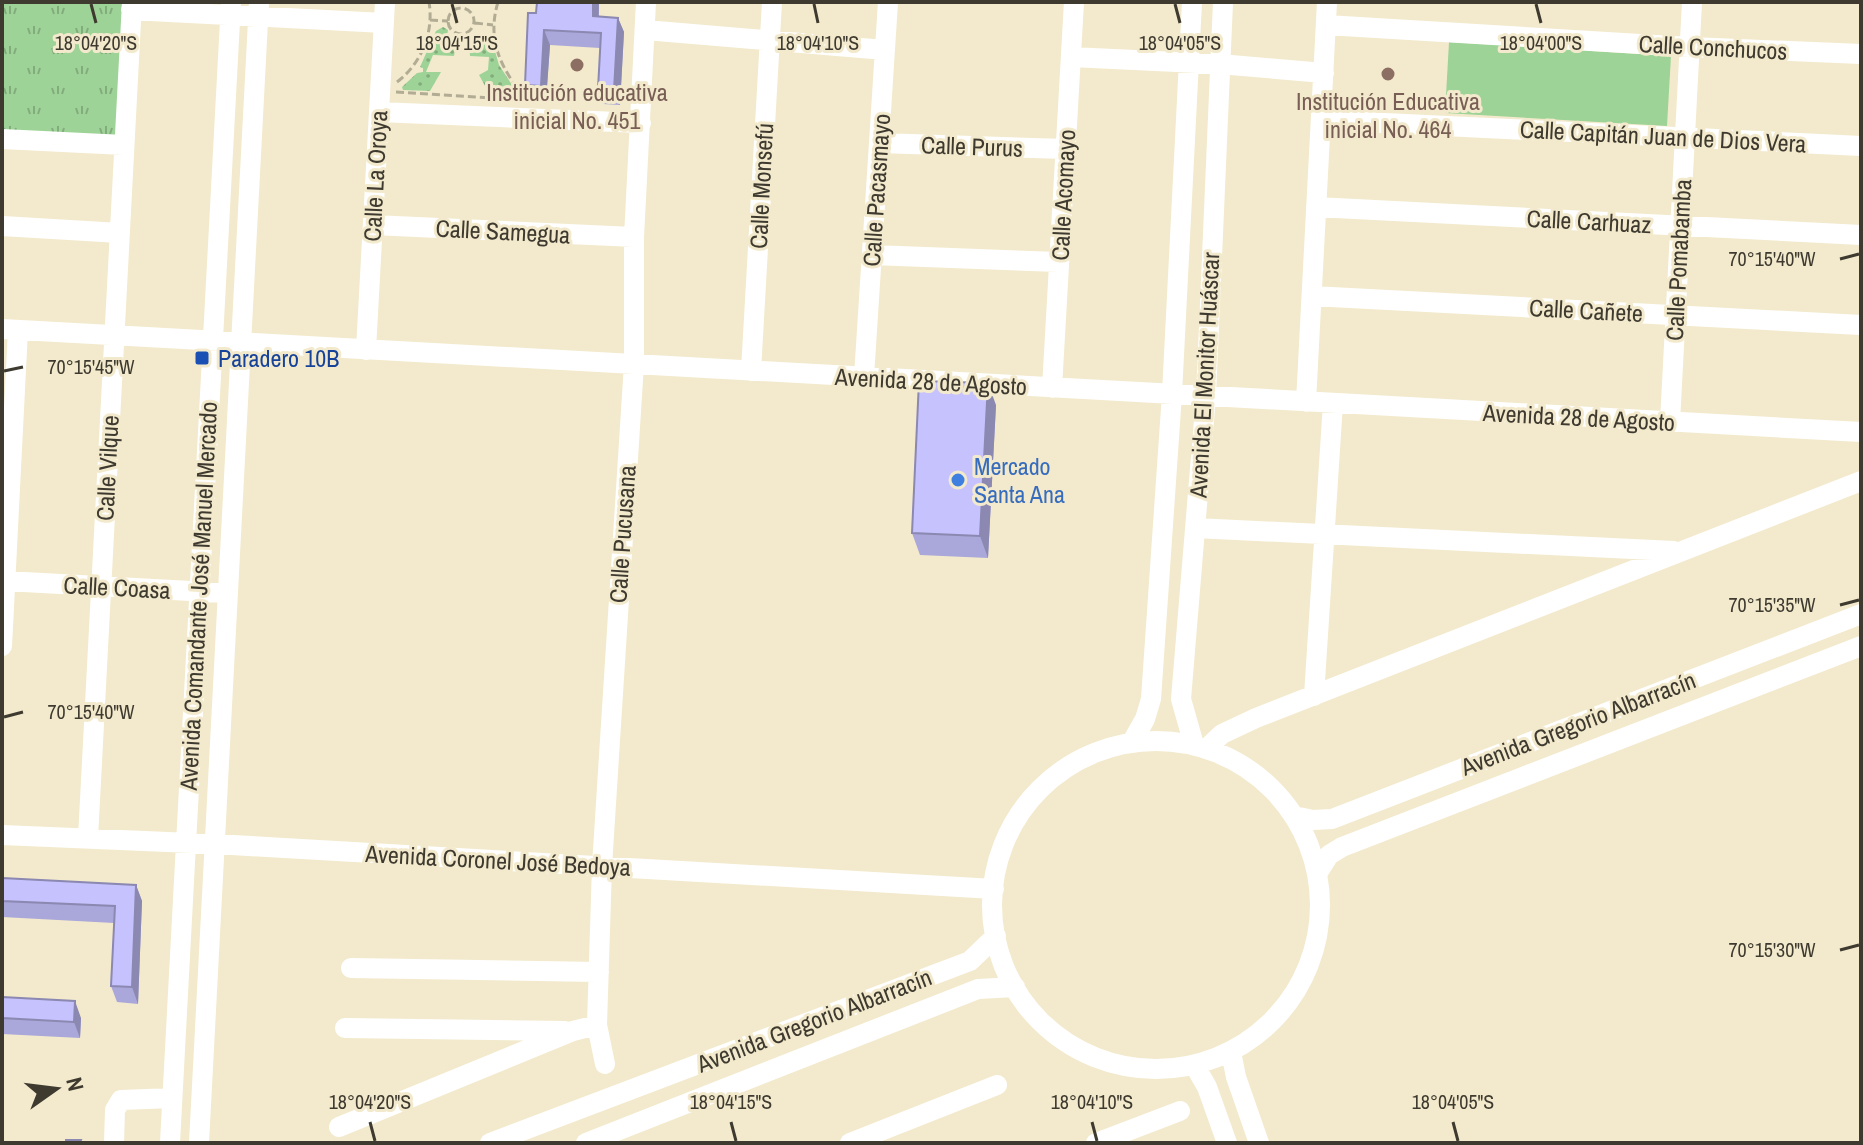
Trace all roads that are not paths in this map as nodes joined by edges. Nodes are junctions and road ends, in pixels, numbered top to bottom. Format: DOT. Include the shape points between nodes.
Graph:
graph roads {
  1 [pos="385,2"];
  2 [pos="646,2"];
  3 [pos="772,2"];
  4 [pos="888,2"];
  5 [pos="1074,2"];
  6 [pos="1192,2"];
  7 [pos="1223,2"];
  8 [pos="1327,2"];
  9 [pos="1692,2"];
  10 [pos="131,6"];
  11 [pos="231,8"];
  12 [pos="259,9"];
  13 [pos="384,23"];
  14 [pos="1326,25"];
  15 [pos="645,30"];
  16 [pos="769,42"];
  17 [pos="1690,47"];
  18 [pos="885,50"];
  19 [pos="1861,54"];
  20 [pos="1071,57"];
  21 [pos="1188,63"];
  22 [pos="1219,64"];
  23 [pos="1324,73"];
  24 [pos="379,112"];
  25 [pos="1321,120"];
  26 [pos="641,123"];
  27 [pos="1684,138"];
  28 [pos="2,139"];
  29 [pos="879,143"];
  30 [pos="124,145"];
  31 [pos="1861,146"];
  32 [pos="1066,149"];
  33 [pos="1316,207"];
  34 [pos="373,225"];
  35 [pos="2,226"];
  36 [pos="1680,226"];
  37 [pos="120,233"];
  38 [pos="1861,235"];
  39 [pos="634,237"];
  40 [pos="872,255"];
  41 [pos="1059,262"];
  42 [pos="1312,296"];
  43 [pos="1676,315"];
  44 [pos="1861,325"];
  45 [pos="10,330"];
  46 [pos="114,336"];
  47 [pos="211,341"];
  48 [pos="241,343"];
  49 [pos="366,350"];
  50 [pos="634,364"];
  51 [pos="751,371"];
  52 [pos="864,377"];
  53 [pos="1052,388"];
  54 [pos="1172,394"];
  55 [pos="1206,396"];
  56 [pos="1306,402"];
  57 [pos="1333,403"];
  58 [pos="1670,422"];
  59 [pos="8,426"];
  60 [pos="1861,432"];
  61 [pos="1861,481"];
  62 [pos="5,515"];
  63 [pos="1195,528"];
  64 [pos="1324,534"];
  65 [pos="1682,551"];
  66 [pos="5,581"];
  67 [pos="101,586"];
  68 [pos="198,591"];
  69 [pos="228,593"];
  70 [pos="1861,614"];
  71 [pos="2,646"];
  72 [pos="1861,646"];
  73 [pos="1314,696"];
  74 [pos="1132,742"];
  75 [pos="1200,747"];
  76 [pos="1294,816"];
  77 [pos="2,835"];
  78 [pos="88,838"];
  79 [pos="185,844"];
  80 [pos="215,844"];
  81 [pos="602,866"];
  82 [pos="1317,874"];
  83 [pos="994,889"];
  84 [pos="996,936"];
  85 [pos="351,968"];
  86 [pos="599,972"];
  87 [pos="1015,987"];
  88 [pos="597,1025"];
  89 [pos="345,1028"];
  90 [pos="573,1031"];
  91 [pos="1231,1052"];
  92 [pos="605,1064"];
  93 [pos="1195,1066"];
  94 [pos="997,1085"];
  95 [pos="172,1098"];
  96 [pos="1180,1111"];
  97 [pos="339,1127"];
  98 [pos="901,1134"];
  99 [pos="114,1143"];
  100 [pos="170,1143"];
  101 [pos="199,1143"];
  102 [pos="490,1143"];
  103 [pos="586,1143"];
  104 [pos="850,1143"];
  105 [pos="1096,1143"];
  106 [pos="1227,1143"];
  107 [pos="1259,1143"];
  1 -- 13 [label="street, Calle La Oroya"];
  2 -- 15 [label="street, Calle Pucusana"];
  3 -- 16 [label="street, Calle Monsefú"];
  4 -- 18 [label="street, Calle Pacasmayo"];
  5 -- 20 [label="street, Calle Acomayo"];
  6 -- 21 [label="street, Avenida El Monitor Huáscar"];
  7 -- 22 [label="street, Avenida El Monitor Huáscar"];
  8 -- 14 [label="street"];
  9 -- 17 [label="street, Calle Pomabamba"];
  10 -- 11 [label="street"];
  10 -- 30 [label="street, Calle Vilque"];
  11 -- 12 [label="street"];
  11 -- 47 [label="street, Avenida Comandante José Manuel Mercado"];
  12 -- 13 [label="street"];
  12 -- 48 [label="street, Avenida Comandante José Manuel Mercado"];
  13 -- 24 [label="street, Calle La Oroya"];
  14 -- 17 [label="street, Calle Conchucos"];
  14 -- 23 [label="street"];
  15 -- 16 [label="street"];
  15 -- 26 [label="street, Calle Pucusana"];
  16 -- 18 [label="street"];
  16 -- 51 [label="street, Calle Monsefú"];
  17 -- 19 [label="street, Calle Conchucos"];
  17 -- 27 [label="street, Calle Pomabamba"];
  18 -- 29 [label="street, Calle Pacasmayo"];
  20 -- 21 [label="street"];
  20 -- 32 [label="street, Calle Acomayo"];
  21 -- 22 [label="street"];
  21 -- 54 [label="street, Avenida El Monitor Huáscar"];
  22 -- 23 [label="street"];
  22 -- 55 [label="street, Avenida El Monitor Huáscar"];
  23 -- 25 [label="street"];
  24 -- 26 [label="street"];
  24 -- 34 [label="street, Calle La Oroya"];
  25 -- 27 [label="street, Calle Capitán Juan de Dios Vera"];
  25 -- 33 [label="street"];
  26 -- 39 [label="street, Calle Pucusana"];
  27 -- 31 [label="street, Calle Capitán Juan de Dios Vera"];
  27 -- 36 [label="street, Calle Pomabamba"];
  28 -- 30 [label="street"];
  29 -- 32 [label="street, Calle Purus"];
  29 -- 40 [label="street, Calle Pacasmayo"];
  30 -- 37 [label="street, Calle Vilque"];
  32 -- 41 [label="street, Calle Acomayo"];
  33 -- 36 [label="street, Calle Carhuaz"];
  33 -- 42 [label="street"];
  34 -- 39 [label="street, Calle Samegua"];
  34 -- 49 [label="street, Calle La Oroya"];
  35 -- 37 [label="street"];
  36 -- 38 [label="street, Calle Carhuaz"];
  36 -- 43 [label="street, Calle Pomabamba"];
  37 -- 46 [label="street, Calle Vilque"];
  39 -- 50 [label="street, Calle Pucusana"];
  40 -- 41 [label="street"];
  40 -- 52 [label="street, Calle Pacasmayo"];
  41 -- 53 [label="street, Calle Acomayo"];
  42 -- 43 [label="street, Calle Cañete"];
  42 -- 56 [label="street"];
  43 -- 44 [label="street, Calle Cañete"];
  43 -- 58 [label="street, Calle Pomabamba"];
  45 -- 46 [label="street, Avenida 28 de Agosto"];
  45 -- 59 [label="street"];
  46 -- 47 [label="street, Avenida 28 de Agosto"];
  46 -- 67 [label="street, Calle Vilque"];
  47 -- 48 [label="street, Avenida 28 de Agosto"];
  47 -- 68 [label="street, Avenida Comandante José Manuel Mercado"];
  48 -- 49 [label="street, Avenida 28 de Agosto"];
  48 -- 69 [label="street, Avenida Comandante José Manuel Mercado"];
  49 -- 50 [label="street, Avenida 28 de Agosto"];
  50 -- 51 [label="street, Avenida 28 de Agosto"];
  50 -- 81 [label="street, Calle Pucusana"];
  51 -- 52 [label="street, Avenida 28 de Agosto"];
  52 -- 53 [label="street, Avenida 28 de Agosto"];
  53 -- 54 [label="street, Avenida 28 de Agosto"];
  54 -- 55 [label="street, Avenida 28 de Agosto"];
  54 -- 74 [label="street, Avenida El Monitor Huáscar" via="1151,699"];
  55 -- 56 [label="street, Avenida 28 de Agosto"];
  55 -- 63 [label="street, Avenida El Monitor Huáscar"];
  56 -- 57 [label="street, Avenida 28 de Agosto"];
  57 -- 58 [label="street, Avenida 28 de Agosto"];
  57 -- 64 [label="street"];
  58 -- 60 [label="street, Avenida 28 de Agosto"];
  59 -- 62 [label="street"];
  61 -- 65 [label="street"];
  62 -- 66 [label="street"];
  63 -- 64 [label="street"];
  63 -- 75 [label="street, Avenida El Monitor Huáscar" via="1181,699 1184,719"];
  64 -- 65 [label="street"];
  64 -- 73 [label="street"];
  65 -- 73 [label="street"];
  66 -- 67 [label="street, Calle Coasa"];
  66 -- 71 [label="street"];
  67 -- 68 [label="street, Calle Coasa"];
  67 -- 78 [label="street, Calle Vilque"];
  68 -- 69 [label="street, Calle Coasa"];
  68 -- 79 [label="street, Avenida Comandante José Manuel Mercado"];
  69 -- 80 [label="street, Avenida Comandante José Manuel Mercado"];
  70 -- 76 [label="street, Avenida Gregorio Albarracín" via="1332,819"];
  72 -- 82 [label="street, Avenida Gregorio Albarracín" via="1342,847 1329,855"];
  73 -- 75 [label="street"];
  74 -- 75 [label="street"];
  74 -- 83 [label="street" via="1080,760 1044,785 1006,839"];
  75 -- 76 [label="street" via="1251,771"];
  76 -- 82 [label="street"];
  77 -- 78 [label="street, Avenida Coronel José Bedoya"];
  78 -- 79 [label="street, Avenida Coronel José Bedoya"];
  79 -- 80 [label="street, Avenida Coronel José Bedoya"];
  79 -- 95 [label="street, Avenida Comandante José Manuel Mercado"];
  80 -- 81 [label="street, Avenida Coronel José Bedoya"];
  80 -- 101 [label="street, Avenida Comandante José Manuel Mercado"];
  81 -- 83 [label="street, Avenida Coronel José Bedoya"];
  81 -- 86 [label="street, Calle Pucusana"];
  82 -- 91 [label="street" via="1317,936 1308,966 1275,1018"];
  83 -- 84 [label="street"];
  84 -- 87 [label="street"];
  84 -- 102 [label="street, Avenida Gregorio Albarracín" via="970,961"];
  85 -- 86 [label="street"];
  86 -- 88 [label="street, Calle Pucusana"];
  87 -- 93 [label="street" via="1060,1038 1090,1055 1122,1066"];
  87 -- 103 [label="street, Avenida Gregorio Albarracín" via="978,989"];
  88 -- 90 [label="street"];
  88 -- 92 [label="street, Calle Pucusana"];
  89 -- 90 [label="street"];
  90 -- 97 [label="street"];
  91 -- 93 [label="street"];
  91 -- 107 [label="street"];
  93 -- 106 [label="street"];
  94 -- 98 [label="street"];
  95 -- 99 [label="street" via="121,1100 115,1110"];
  95 -- 100 [label="street, Avenida Comandante José Manuel Mercado"];
  96 -- 105 [label="street"];
  98 -- 104 [label="street"];
}
